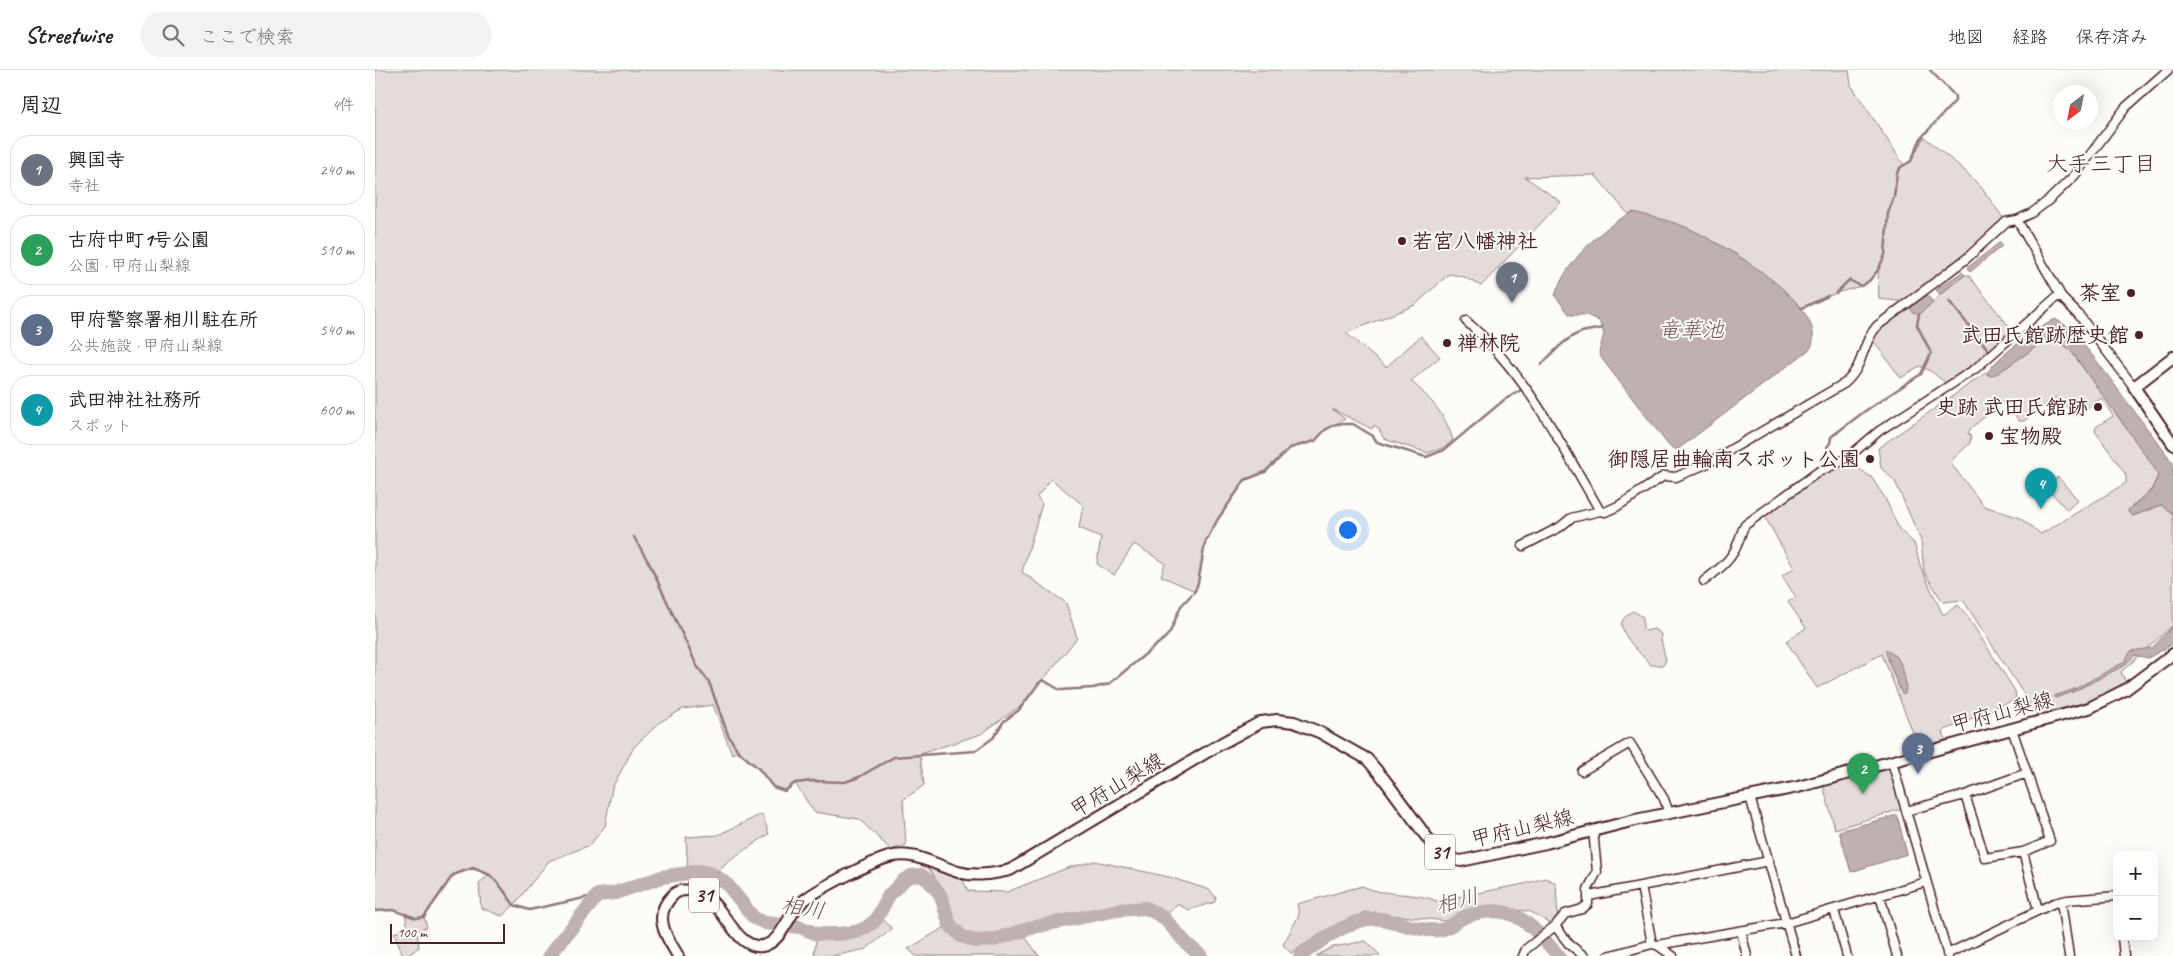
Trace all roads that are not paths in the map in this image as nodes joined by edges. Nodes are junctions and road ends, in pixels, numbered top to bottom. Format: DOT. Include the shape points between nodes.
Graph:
graph roads {
  1 [pos="2168,70"];
  2 [pos="2017,220"];
  3 [pos="2060,294"];
  4 [pos="1466,321"];
  5 [pos="2173,357"];
  6 [pos="2133,388"];
  7 [pos="2173,444"];
  8 [pos="1600,511"];
  9 [pos="1523,546"];
  10 [pos="1704,581"];
  11 [pos="2173,654"];
  12 [pos="2012,729"];
  13 [pos="1892,762"];
  14 [pos="1582,771"];
  15 [pos="2027,773"];
  16 [pos="1965,794"];
  17 [pos="1750,797"];
  18 [pos="1906,811"];
  19 [pos="1669,813"];
  20 [pos="1593,830"];
  21 [pos="2023,852"];
  22 [pos="1769,861"];
  23 [pos="1926,882"];
  24 [pos="1641,886"];
  25 [pos="1589,896"];
  26 [pos="1879,896"];
  27 [pos="2113,896"];
  28 [pos="2061,902"];
  29 [pos="1834,910"];
  30 [pos="2038,910"];
  31 [pos="1786,924"];
  32 [pos="1555,926"];
  33 [pos="1741,931"];
  34 [pos="2123,941"];
  35 [pos="1655,945"];
  36 [pos="1947,955"];
  37 [pos="678,956"];
  38 [pos="1523,956"];
  39 [pos="1584,956"];
  40 [pos="1608,956"];
  41 [pos="1673,956"];
  42 [pos="1747,956"];
  43 [pos="1796,956"];
  44 [pos="1847,956"];
  45 [pos="1897,956"];
  46 [pos="2069,956"];
  47 [pos="2125,956"];
  1 -- 2 [label="street" via="2126,107 2067,184 2032,213"];
  2 -- 3 [label="street"];
  2 -- 8 [label="street" via="2006,222 1966,259 1877,326 1869,335 1862,360 1845,383 1706,464 1676,477 1664,476 1619,506"];
  3 -- 6 [label="street"];
  3 -- 10 [label="street" via="1975,369 1879,431 1846,459 1818,472 1745,525 1726,563"];
  4 -- 8 [label="street" via="1527,388"];
  5 -- 6 [label="main road"];
  6 -- 7 [label="main road"];
  8 -- 9 [label="street" via="1571,518"];
  11 -- 12 [label="main road, 甲府山梨線 / 31" via="2125,690 2089,708"];
  12 -- 13 [label="main road, 甲府山梨線 / 31"];
  12 -- 15 [label="street"];
  13 -- 17 [label="main road, 甲府山梨線 / 31"];
  13 -- 18 [label="street"];
  14 -- 19 [label="street" via="1629,743 1665,798"];
  15 -- 16 [label="street"];
  15 -- 21 [label="street" via="2050,841"];
  16 -- 18 [label="street"];
  16 -- 21 [label="street" via="1985,858"];
  17 -- 19 [label="main road, 甲府山梨線 / 31"];
  17 -- 22 [label="street"];
  18 -- 23 [label="street"];
  19 -- 20 [label="main road, 甲府山梨線 / 31"];
  20 -- 25 [label="street" via="1597,872 1590,885"];
  20 -- 37 [label="main road, 甲府山梨線 / 31" via="1473,860 1451,860 1431,843 1367,759 1294,722 1261,722 1010,870 976,875 905,854 888,857 810,895 798,905 772,943 755,946 739,936 709,898 692,890 676,892 665,906 662,920"];
  21 -- 30 [label="street"];
  22 -- 24 [label="street"];
  22 -- 31 [label="street"];
  23 -- 26 [label="street"];
  23 -- 36 [label="street"];
  24 -- 25 [label="street"];
  24 -- 35 [label="street"];
  25 -- 32 [label="street" via="1585,908 1565,914"];
  26 -- 29 [label="street"];
  26 -- 45 [label="street"];
  27 -- 28 [label="street"];
  28 -- 30 [label="street"];
  28 -- 46 [label="street"];
  29 -- 31 [label="street"];
  29 -- 44 [label="street"];
  30 -- 36 [label="street"];
  31 -- 33 [label="street"];
  31 -- 43 [label="street"];
  32 -- 38 [label="street" via="1535,941"];
  32 -- 39 [label="street"];
  33 -- 35 [label="street"];
  33 -- 42 [label="street"];
  34 -- 47 [label="street"];
  35 -- 40 [label="street"];
  35 -- 41 [label="street"];
}
